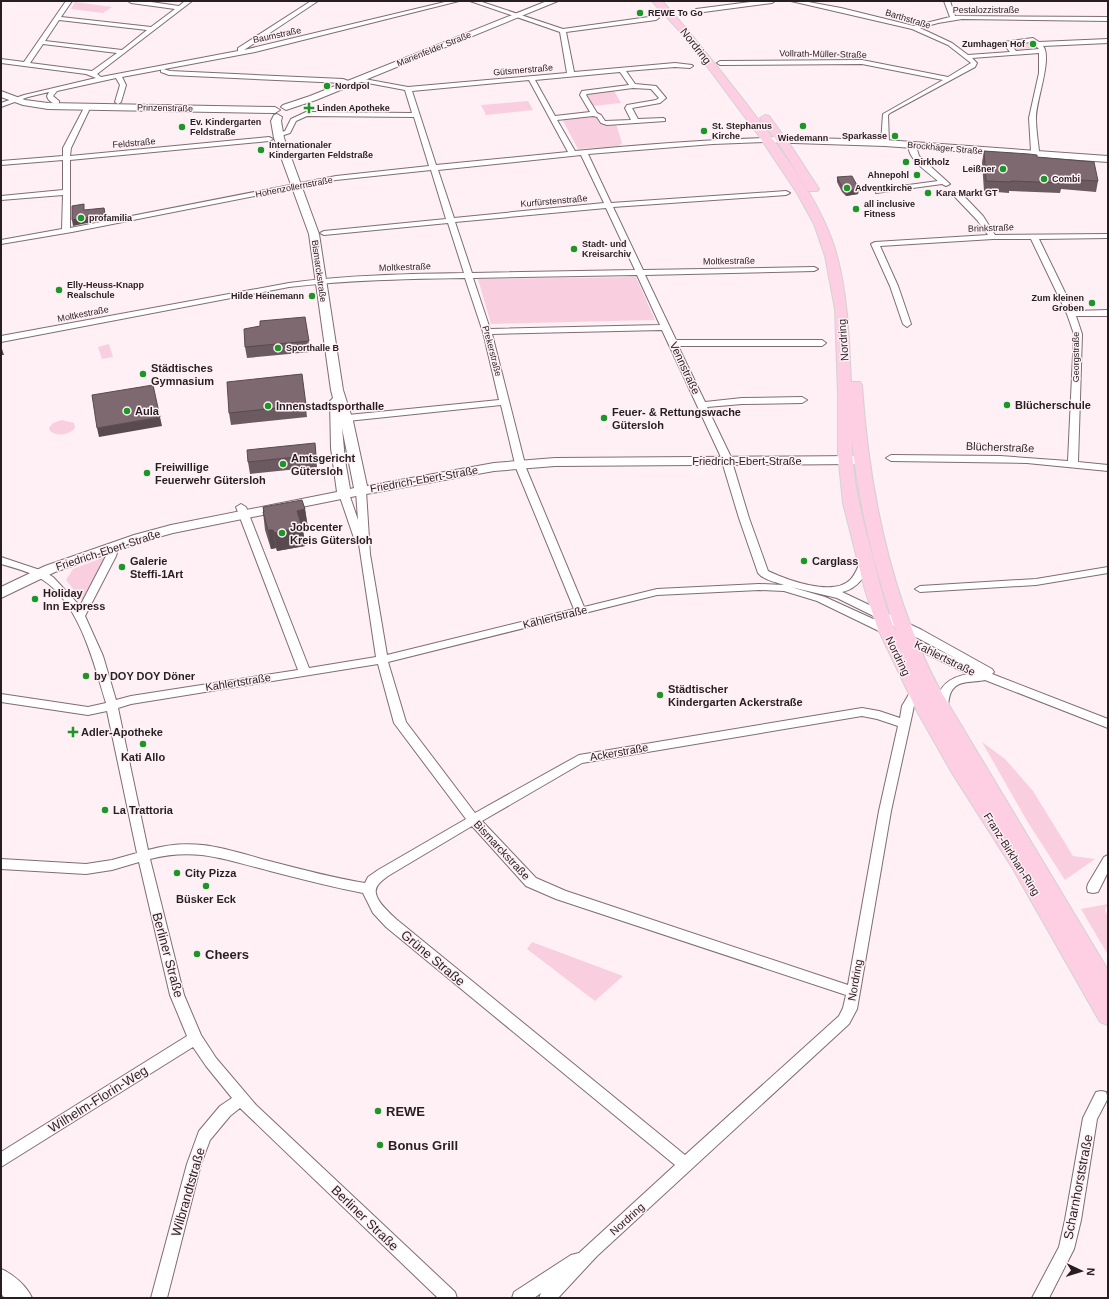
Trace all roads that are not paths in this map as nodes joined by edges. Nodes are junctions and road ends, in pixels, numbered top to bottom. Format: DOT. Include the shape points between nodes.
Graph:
graph roads {
  1 [pos="69,1"];
  2 [pos="131,1"];
  3 [pos="189,1"];
  4 [pos="315,1"];
  5 [pos="456,1"];
  6 [pos="473,1"];
  7 [pos="554,1"];
  8 [pos="657,1"];
  9 [pos="668,1"];
  10 [pos="772,1"];
  11 [pos="794,1"];
  12 [pos="947,1"];
  13 [pos="180,8"];
  14 [pos="696,11"];
  15 [pos="517,16"];
  16 [pos="58,18"];
  17 [pos="656,18"];
  18 [pos="954,18"];
  19 [pos="1108,19"];
  20 [pos="914,28"];
  21 [pos="152,29"];
  22 [pos="563,31"];
  23 [pos="1108,41"];
  24 [pos="41,42"];
  25 [pos="1041,48"];
  26 [pos="241,51"];
  27 [pos="123,52"];
  28 [pos="1014,52"];
  29 [pos="967,57"];
  30 [pos="1,61"];
  31 [pos="27,63"];
  32 [pos="720,63"];
  33 [pos="690,66"];
  34 [pos="622,70"];
  35 [pos="163,71"];
  36 [pos="92,73"];
  37 [pos="118,75"];
  38 [pos="571,75"];
  39 [pos="531,78"];
  40 [pos="100,79"];
  41 [pos="949,79"];
  42 [pos="355,81"];
  43 [pos="633,86"];
  44 [pos="1,87"];
  45 [pos="55,89"];
  46 [pos="408,89"];
  47 [pos="1,94"];
  48 [pos="26,96"];
  49 [pos="748,97"];
  50 [pos="15,100"];
  51 [pos="57,102"];
  52 [pos="118,102"];
  53 [pos="1,105"];
  54 [pos="88,106"];
  55 [pos="758,109"];
  56 [pos="282,112"];
  57 [pos="594,114"];
  58 [pos="416,115"];
  59 [pos="553,118"];
  60 [pos="663,120"];
  61 [pos="635,121"];
  62 [pos="275,136"];
  63 [pos="776,143"];
  64 [pos="885,143"];
  65 [pos="912,145"];
  66 [pos="587,152"];
  67 [pos="573,154"];
  68 [pos="1033,154"];
  69 [pos="67,158"];
  70 [pos="1108,159"];
  71 [pos="1,163"];
  72 [pos="433,168"];
  73 [pos="296,187"];
  74 [pos="879,191"];
  75 [pos="67,192"];
  76 [pos="786,193"];
  77 [pos="958,195"];
  78 [pos="1,198"];
  79 [pos="609,205"];
  80 [pos="451,220"];
  81 [pos="66,231"];
  82 [pos="324,233"];
  83 [pos="1108,236"];
  84 [pos="993,237"];
  85 [pos="1034,237"];
  86 [pos="1,242"];
  87 [pos="814,269"];
  88 [pos="639,272"];
  89 [pos="469,275"];
  90 [pos="321,281"];
  91 [pos="1071,314"];
  92 [pos="1108,314"];
  93 [pos="907,324"];
  94 [pos="666,327"];
  95 [pos="487,332"];
  96 [pos="1,339"];
  97 [pos="673,343"];
  98 [pos="822,343"];
  99 [pos="802,400"];
  100 [pos="506,404"];
  101 [pos="701,405"];
  102 [pos="341,418"];
  103 [pos="845,457"];
  104 [pos="862,457"];
  105 [pos="726,458"];
  106 [pos="891,458"];
  107 [pos="519,460"];
  108 [pos="1073,463"];
  109 [pos="1108,468"];
  110 [pos="360,486"];
  111 [pos="343,490"];
  112 [pos="242,510"];
  113 [pos="114,546"];
  114 [pos="364,554"];
  115 [pos="1,560"];
  116 [pos="866,561"];
  117 [pos="1108,570"];
  118 [pos="33,571"];
  119 [pos="766,575"];
  120 [pos="1,581"];
  121 [pos="759,587"];
  122 [pos="920,589"];
  123 [pos="824,591"];
  124 [pos="1,593"];
  125 [pos="580,610"];
  126 [pos="80,616"];
  127 [pos="883,622"];
  128 [pos="905,633"];
  129 [pos="382,660"];
  130 [pos="919,665"];
  131 [pos="304,672"];
  132 [pos="985,677"];
  133 [pos="1019,688"];
  134 [pos="916,692"];
  135 [pos="1,698"];
  136 [pos="112,705"];
  137 [pos="942,708"];
  138 [pos="904,724"];
  139 [pos="1108,724"];
  140 [pos="473,819"];
  141 [pos="143,856"];
  142 [pos="1108,860"];
  143 [pos="1,864"];
  144 [pos="1093,888"];
  145 [pos="369,890"];
  146 [pos="1108,989"];
  147 [pos="853,992"];
  148 [pos="1108,1016"];
  149 [pos="195,1038"];
  150 [pos="1101,1097"];
  151 [pos="241,1099"];
  152 [pos="1,1160"];
  153 [pos="686,1165"];
  154 [pos="591,1251"];
  155 [pos="1,1279"];
  156 [pos="21,1298"];
  157 [pos="159,1298"];
  158 [pos="449,1298"];
  159 [pos="520,1298"];
  160 [pos="547,1298"];
  161 [pos="1040,1298"];
  1 -- 16 [label="street"];
  2 -- 13 [label="street"];
  3 -- 13 [label="street"];
  4 -- 26 [label="street" via="240,49"];
  5 -- 26 [label="street, Baumstraße" via="255,50"];
  6 -- 15 [label="street"];
  7 -- 15 [label="street, Marienfelder Straße"];
  8 -- 63 [label="main road, Nordring" via="689,36"];
  9 -- 32 [label="main road, Nordring"];
  10 -- 14 [label="street"];
  11 -- 20 [label="street, Barthstraße"];
  12 -- 18 [label="street"];
  13 -- 21 [label="street"];
  15 -- 22 [label="street"];
  15 -- 42 [label="street, Marienfelder Straße"];
  16 -- 21 [label="street"];
  16 -- 24 [label="street"];
  17 -- 22 [label="street"];
  18 -- 19 [label="street, Pestalozzistraße"];
  18 -- 20 [label="street, Pestalozzistraße"];
  20 -- 29 [label="street, Barthstraße" via="950,44"];
  21 -- 27 [label="street"];
  22 -- 38 [label="street"];
  23 -- 25 [label="street"];
  24 -- 27 [label="street"];
  24 -- 31 [label="street"];
  25 -- 28 [label="street"];
  25 -- 28 [label="street" via="1033,40 1006,43"];
  25 -- 68 [label="street" via="1042,73 1032,118 1035,151"];
  26 -- 37 [label="street, Baumstraße"];
  27 -- 36 [label="street"];
  28 -- 29 [label="street"];
  29 -- 41 [label="street" via="974,63 973,66"];
  30 -- 31 [label="street"];
  31 -- 36 [label="street"];
  32 -- 41 [label="street, Vollrath-Müller-Straße" via="862,62"];
  32 -- 49 [label="main road, Nordring"];
  33 -- 34 [label="street, Gütsmerstraße"];
  34 -- 38 [label="street, Gütsmerstraße"];
  34 -- 43 [label="street"];
  35 -- 42 [label="street, Gütsmerstraße"];
  36 -- 40 [label="street"];
  37 -- 40 [label="street, Baumstraße"];
  37 -- 52 [label="street" via="123,82"];
  38 -- 39 [label="street, Gütsmerstraße"];
  39 -- 46 [label="street, Gütsmerstraße"];
  39 -- 59 [label="street"];
  40 -- 45 [label="street, Baumstraße"];
  41 -- 64 [label="street" via="888,112"];
  42 -- 46 [label="street, Gütsmerstraße"];
  42 -- 56 [label="street, Marienfelder Straße"];
  43 -- 57 [label="street" via="584,92 583,95"];
  43 -- 61 [label="street" via="656,88 663,98 658,102 629,106"];
  44 -- 48 [label="street, Prinzenstraße"];
  45 -- 48 [label="street, Baumstraße"];
  45 -- 51 [label="street" via="50,96"];
  46 -- 58 [label="street, Prekerstraße"];
  47 -- 50 [label="street, Prinzenstraße"];
  48 -- 50 [label="street, Baumstraße"];
  48 -- 51 [label="street, Prinzenstraße"];
  50 -- 53 [label="street, Baumstraße"];
  50 -- 54 [label="street, Prinzenstraße" via="48,106"];
  51 -- 54 [label="street, Prinzenstraße"];
  54 -- 56 [label="street, Prinzenstraße"];
  54 -- 69 [label="street" via="69,144"];
  55 -- 63 [label="main road, Nordring"];
  56 -- 62 [label="street"];
  57 -- 59 [label="street"];
  57 -- 61 [label="street" via="599,116 602,122 607,123"];
  58 -- 62 [label="street" via="306,114 293,120 288,132"];
  58 -- 72 [label="street, Prekerstraße"];
  59 -- 67 [label="street"];
  60 -- 61 [label="street"];
  62 -- 69 [label="street, Feldstraße"];
  62 -- 73 [label="street, Bismarckstraße"];
  63 -- 64 [label="street, Brockhäger Straße"];
  63 -- 66 [label="street, Hohenzollernstraße" via="689,144"];
  63 -- 103 [label="main road, Nordring" via="816,214 830,256 841,309 844,344"];
  63 -- 104 [label="main road, Nordring" via="818,198 829,224 844,275 854,345 856,402"];
  64 -- 65 [label="street, Brockhäger Straße"];
  65 -- 68 [label="street, Brockhäger Straße"];
  65 -- 74 [label="street" via="916,157 945,183"];
  66 -- 67 [label="street, Hohenzollernstraße"];
  66 -- 79 [label="street, Vennstraße"];
  67 -- 72 [label="street, Hohenzollernstraße"];
  68 -- 70 [label="street, Brockhäger Straße"];
  69 -- 71 [label="street, Feldstraße"];
  69 -- 75 [label="street"];
  72 -- 73 [label="street, Hohenzollernstraße" via="336,178"];
  72 -- 80 [label="street, Prekerstraße"];
  73 -- 81 [label="street, Hohenzollernstraße"];
  73 -- 90 [label="street, Bismarckstraße" via="314,234"];
  75 -- 78 [label="street"];
  75 -- 81 [label="street"];
  76 -- 79 [label="street, Kurfürstenstraße"];
  77 -- 84 [label="street" via="980,218"];
  79 -- 80 [label="street, Kurfürstenstraße"];
  79 -- 88 [label="street, Vennstraße"];
  80 -- 82 [label="street, Kurfürstenstraße"];
  80 -- 89 [label="street, Prekerstraße"];
  81 -- 86 [label="street, Hohenzollernstraße"];
  83 -- 85 [label="street, Brinkstraße"];
  84 -- 85 [label="street, Brinkstraße"];
  84 -- 93 [label="street, Brinkstraße" via="875,244 894,286"];
  85 -- 91 [label="street, Georgstraße"];
  87 -- 88 [label="street, Moltkestraße"];
  88 -- 89 [label="street, Moltkestraße"];
  88 -- 94 [label="street, Vennstraße"];
  89 -- 90 [label="street, Moltkestraße"];
  89 -- 95 [label="street, Prekerstraße"];
  90 -- 96 [label="street, Moltkestraße"];
  90 -- 102 [label="street, Bismarckstraße"];
  91 -- 92 [label="street"];
  91 -- 108 [label="street, Georgstraße" via="1078,334"];
  94 -- 95 [label="street"];
  94 -- 97 [label="street, Vennstraße"];
  95 -- 100 [label="street, Prekerstraße"];
  97 -- 98 [label="street"];
  97 -- 101 [label="street, Vennstraße"];
  99 -- 101 [label="street"];
  100 -- 102 [label="street"];
  100 -- 107 [label="street, Prekerstraße"];
  101 -- 105 [label="street, Vennstraße"];
  102 -- 110 [label="street, Bismarckstraße"];
  102 -- 111 [label="street, Bismarckstraße"];
  103 -- 104 [label="street, Friedrich-Ebert-Straße"];
  103 -- 105 [label="street, Friedrich-Ebert-Straße"];
  103 -- 116 [label="main road, Nordring" via="851,503"];
  104 -- 128 [label="main road, Nordring" via="877,543"];
  105 -- 107 [label="street, Friedrich-Ebert-Straße"];
  105 -- 119 [label="street, Vennstraße" via="761,570"];
  106 -- 108 [label="street, Blücherstraße" via="1003,458"];
  107 -- 110 [label="street, Friedrich-Ebert-Straße" via="494,467"];
  107 -- 125 [label="street, Prekerstraße"];
  108 -- 109 [label="street, Blücherstraße"];
  110 -- 111 [label="street, Friedrich-Ebert-Straße"];
  110 -- 114 [label="street, Bismarckstraße"];
  111 -- 112 [label="street, Friedrich-Ebert-Straße"];
  111 -- 114 [label="street, Bismarckstraße"];
  112 -- 113 [label="street, Friedrich-Ebert-Straße"];
  112 -- 118 [label="street, Friedrich-Ebert-Straße" via="135,530"];
  112 -- 131 [label="street"];
  113 -- 118 [label="street, Friedrich-Ebert-Straße"];
  113 -- 126 [label="street"];
  114 -- 129 [label="street, Bismarckstraße"];
  115 -- 118 [label="street, Berliner Straße"];
  116 -- 123 [label="street, Kahlertstraße" via="859,578 853,584 837,590"];
  116 -- 127 [label="main road, Nordring"];
  117 -- 122 [label="street" via="1036,582"];
  118 -- 120 [label="street, Friedrich-Ebert-Straße"];
  118 -- 124 [label="street, Friedrich-Ebert-Straße"];
  118 -- 126 [label="street, Berliner Straße" via="58,587"];
  119 -- 121 [label="street" via="764,583"];
  119 -- 123 [label="street, Kahlertstraße"];
  121 -- 125 [label="street, Kahlertstraße" via="648,594"];
  121 -- 127 [label="street, Kahlertstraße" via="784,588"];
  123 -- 127 [label="street, Kahlertstraße" via="840,595"];
  125 -- 129 [label="street, Kahlertstraße"];
  126 -- 136 [label="street, Berliner Straße" via="102,667"];
  127 -- 128 [label="street, Kahlertstraße"];
  127 -- 128 [label="street, Kahlertstraße"];
  127 -- 134 [label="main road, Nordring"];
  128 -- 130 [label="main road, Nordring"];
  128 -- 132 [label="street, Kahlertstraße"];
  128 -- 133 [label="street, Kahlertstraße"];
  129 -- 131 [label="street, Kahlertstraße"];
  129 -- 140 [label="street, Bismarckstraße" via="404,729"];
  130 -- 137 [label="main road, Franz-Birkhan-Ring"];
  131 -- 136 [label="street, Kahlertstraße" via="138,698"];
  132 -- 133 [label="street, Kahlertstraße"];
  132 -- 137 [label="street, Kahlertstraße" via="967,677 955,682 945,692"];
  133 -- 139 [label="street, Kahlertstraße"];
  134 -- 138 [label="street, Nordring" via="908,706"];
  134 -- 148 [label="main road, Franz-Birkhan-Ring" via="961,773 1024,870"];
  135 -- 136 [label="street, Kahlertstraße" via="88,711"];
  136 -- 141 [label="street, Berliner Straße"];
  137 -- 146 [label="main road, Franz-Birkhan-Ring"];
  138 -- 140 [label="street, Ackerstraße" via="862,712 579,759"];
  138 -- 147 [label="street, Nordring" via="885,811"];
  140 -- 145 [label="street, Ackerstraße" via="383,873 373,881"];
  140 -- 147 [label="street, Bismarckstraße" via="531,882 561,895"];
  141 -- 143 [label="street" via="100,868"];
  141 -- 145 [label="street" via="186,848 207,849"];
  141 -- 149 [label="street, Berliner Straße" via="177,995"];
  142 -- 144 [label="street"];
  145 -- 153 [label="street, Grüne Straße" via="378,909 391,923"];
  147 -- 153 [label="street, Nordring" via="850,1009 844,1020"];
  149 -- 151 [label="street, Berliner Straße"];
  149 -- 152 [label="street, Wilhelm-Florin-Weg"];
  150 -- 161 [label="street, Scharnhorststraße" via="1090,1118 1074,1220 1066,1249"];
  151 -- 157 [label="street, Wilbrandtstraße" via="225,1111 204,1136 194,1164"];
  151 -- 158 [label="street, Berliner Straße"];
  153 -- 154 [label="street, Nordring"];
  154 -- 159 [label="street, Nordring"];
  154 -- 160 [label="street, Nordring"];
  155 -- 156 [label="street"];
}
